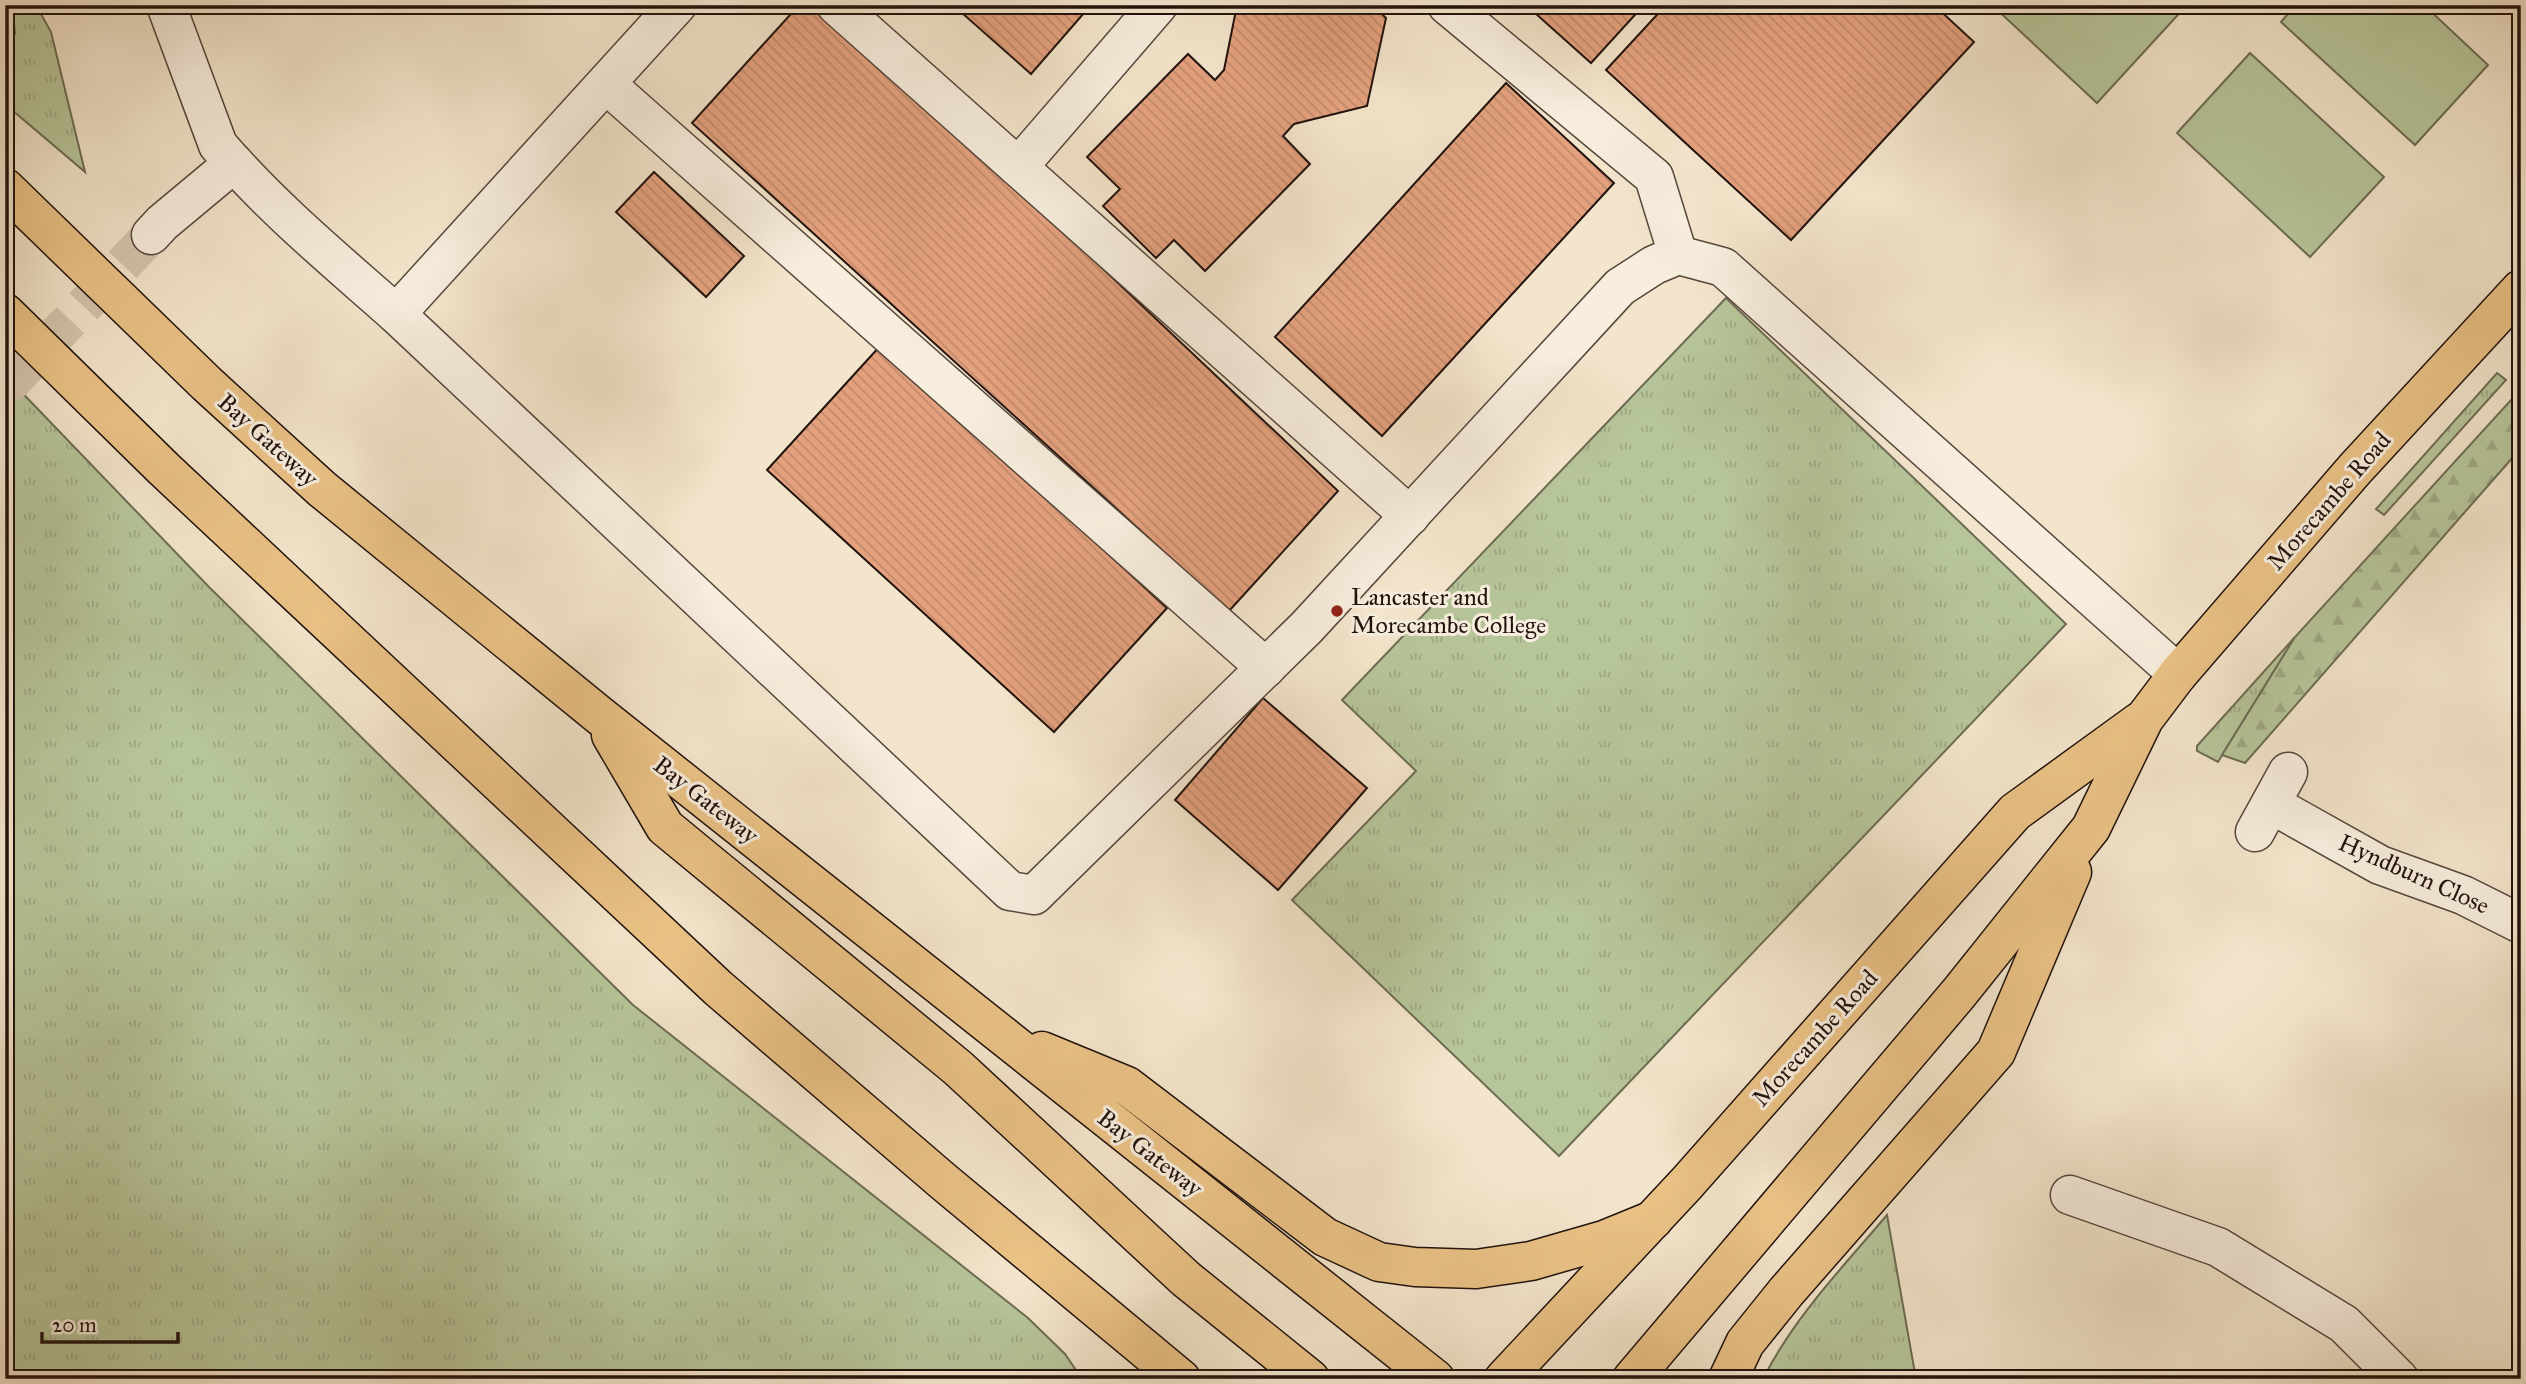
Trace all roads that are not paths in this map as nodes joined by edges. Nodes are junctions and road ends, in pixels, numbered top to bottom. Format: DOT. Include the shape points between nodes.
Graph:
graph roads {
  1 [pos="166,5"];
  2 [pos="677,5"];
  3 [pos="836,5"];
  4 [pos="1158,5"];
  5 [pos="1447,5"];
  6 [pos="606,84"];
  7 [pos="234,163"];
  8 [pos="1018,167"];
  9 [pos="5,188"];
  10 [pos="152,235"];
  11 [pos="1678,255"];
  12 [pos="2521,289"];
  13 [pos="5,313"];
  14 [pos="396,314"];
  15 [pos="1410,516"];
  16 [pos="1266,668"];
  17 [pos="2178,674"];
  18 [pos="599,715"];
  19 [pos="2144,719"];
  20 [pos="2271,803"];
  21 [pos="2091,828"];
  22 [pos="2521,924"];
  23 [pos="1001,1034"];
  24 [pos="2070,1195"];
  25 [pos="1653,1220"];
  26 [pos="1174,1376"];
  27 [pos="1310,1379"];
  28 [pos="1435,1379"];
  29 [pos="1504,1379"];
  30 [pos="1632,1379"];
  31 [pos="1728,1379"];
  32 [pos="2399,1379"];
  1 -- 7 [label="street" via="218,145"];
  2 -- 6 [label="street"];
  3 -- 8 [label="street"];
  4 -- 8 [label="street"];
  5 -- 11 [label="street" via="1654,177"];
  6 -- 14 [label="street"];
  6 -- 16 [label="street"];
  7 -- 10 [label="street"];
  7 -- 14 [label="street"];
  8 -- 15 [label="street"];
  9 -- 18 [label="main road, Bay Gateway" via="322,489"];
  11 -- 15 [label="street" via="1620,287"];
  11 -- 17 [label="street" via="1723,267"];
  12 -- 17 [label="main road, Morecambe Road"];
  13 -- 26 [label="main road" via="164,469 718,988"];
  14 -- 16 [label="street" via="1010,891 1034,895"];
  15 -- 16 [label="street"];
  17 -- 19 [label="main road, Morecambe Road"];
  18 -- 23 [label="main road, Bay Gateway"];
  18 -- 27 [label="main road" via="665,827 958,1068 1186,1279"];
  19 -- 21 [label="main road, Morecambe Road"];
  19 -- 25 [label="main road, Morecambe Road" via="2015,812"];
  20 -- 22 [label="street, Hyndburn Close" via="2380,865 2463,895"];
  21 -- 30 [label="main road, Morecambe Road" via="1959,993"];
  21 -- 31 [label="main road" via="1996,1052 1786,1292 1745,1343"];
  23 -- 25 [label="main road" via="1127,1086 1325,1237 1379,1262 1476,1269 1517,1263 1604,1240"];
  23 -- 28 [label="main road, Bay Gateway"];
  24 -- 32 [label="street" via="2218,1247 2344,1324"];
  25 -- 29 [label="main road, Morecambe Road"];
}
